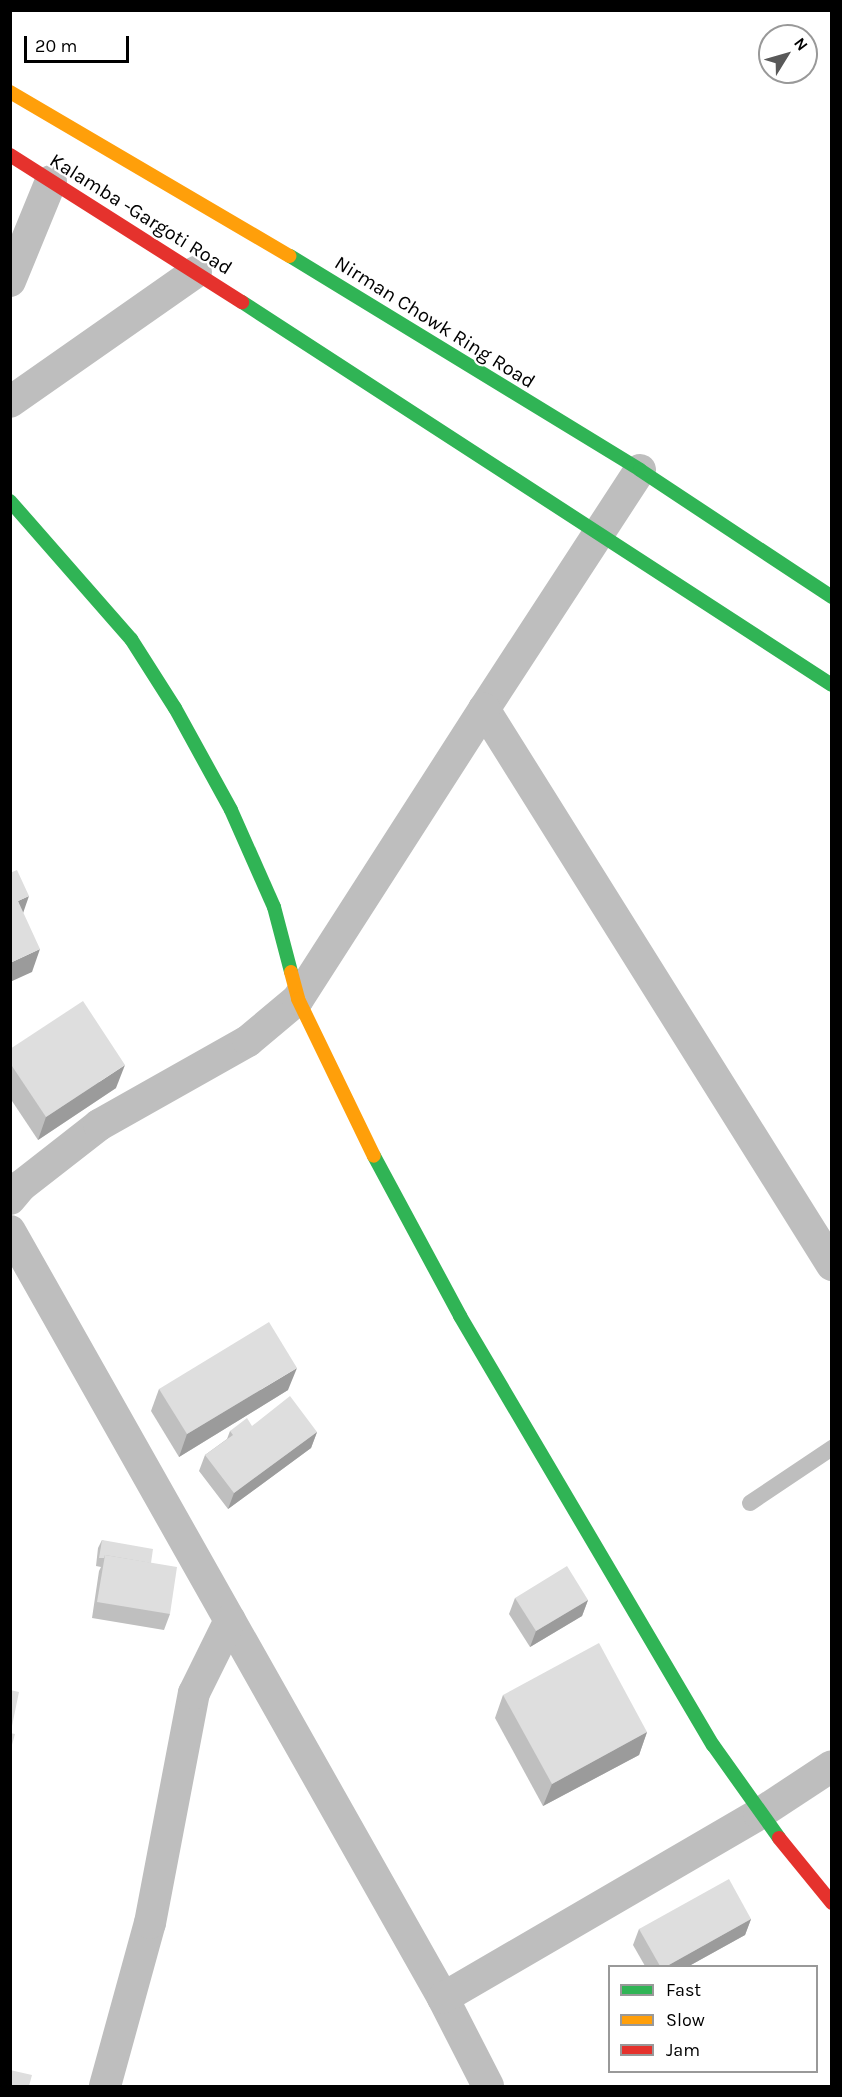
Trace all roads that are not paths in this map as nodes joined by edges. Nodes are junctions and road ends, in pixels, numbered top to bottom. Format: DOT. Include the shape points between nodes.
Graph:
graph roads {
  1 [pos="10,92"];
  2 [pos="10,155"];
  3 [pos="51,181"];
  4 [pos="196,272"];
  5 [pos="10,281"];
  6 [pos="10,402"];
  7 [pos="639,471"];
  8 [pos="10,501"];
  9 [pos="600,536"];
  10 [pos="831,597"];
  11 [pos="831,685"];
  12 [pos="484,709"];
  13 [pos="298,999"];
  14 [pos="10,1199"];
  15 [pos="10,1232"];
  16 [pos="831,1265"];
  17 [pos="831,1448"];
  18 [pos="750,1503"];
  19 [pos="230,1620"];
  20 [pos="831,1766"];
  21 [pos="759,1814"];
  22 [pos="831,1903"];
  23 [pos="442,1998"];
  24 [pos="105,2086"];
  25 [pos="488,2086"];
  1 -- 7 [label="main road, Nirman Chowk Ring Road" via="296,260"];
  2 -- 3 [label="main road, Kalamba -Gargoti Road"];
  3 -- 4 [label="main road, Kalamba -Gargoti Road"];
  3 -- 5 [label="street"];
  4 -- 6 [label="street"];
  4 -- 9 [label="main road, Kalamba -Gargoti Road"];
  7 -- 9 [label="street"];
  7 -- 10 [label="main road, Nirman Chowk Ring Road"];
  8 -- 13 [label="main road" via="131,639 175,708 231,810 274,907"];
  9 -- 11 [label="main road, Kalamba -Gargoti Road"];
  9 -- 12 [label="street"];
  12 -- 13 [label="street"];
  12 -- 16 [label="street"];
  13 -- 14 [label="street" via="248,1041 99,1125"];
  13 -- 21 [label="main road" via="374,1157 460,1316 712,1744"];
  15 -- 19 [label="street"];
  17 -- 18 [label="lane"];
  19 -- 23 [label="street"];
  19 -- 24 [label="street" via="194,1693 150,1923"];
  20 -- 21 [label="street"];
  21 -- 22 [label="main road"];
  21 -- 23 [label="street"];
  23 -- 25 [label="street"];
}
